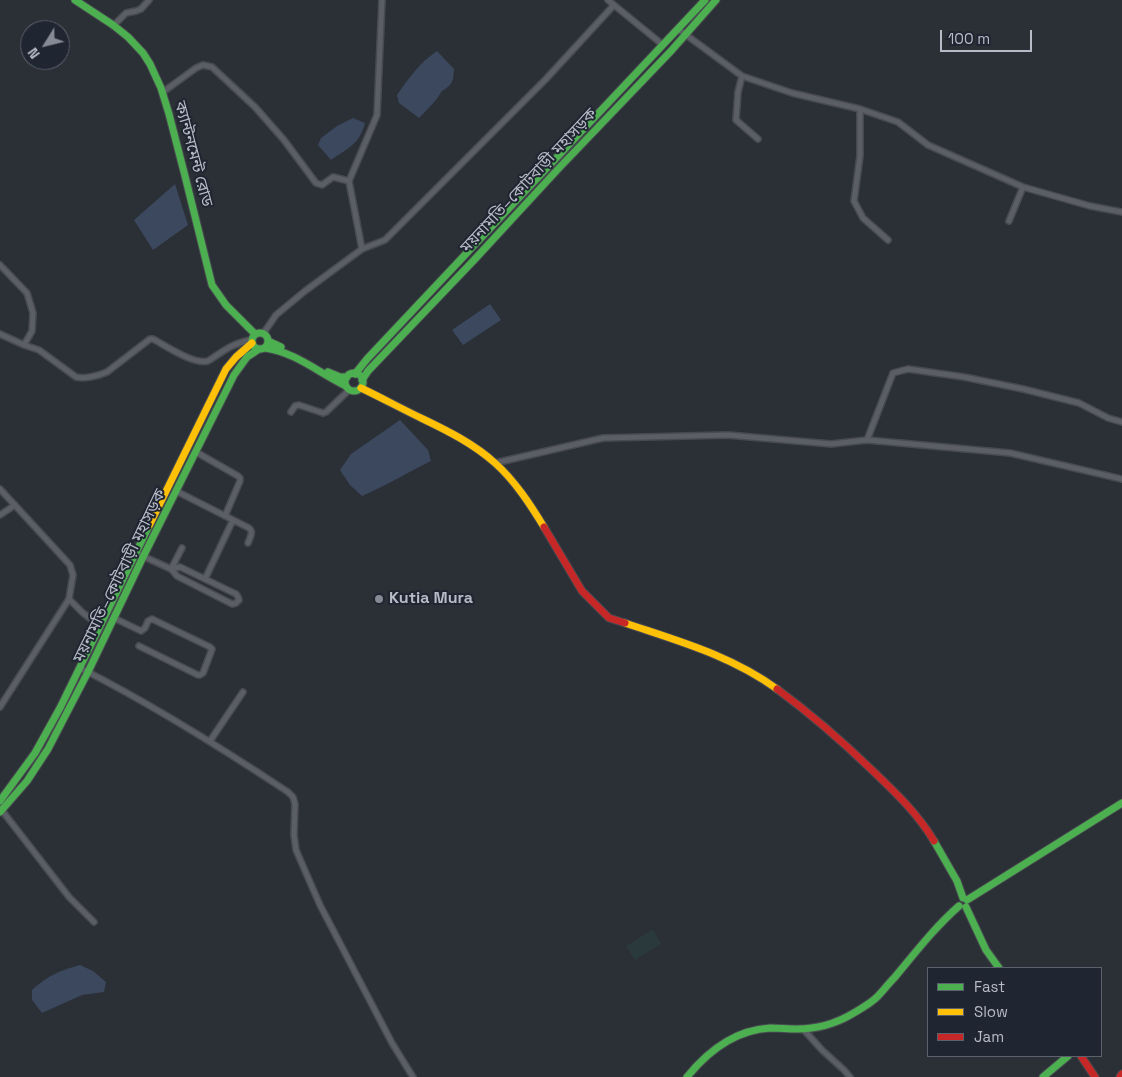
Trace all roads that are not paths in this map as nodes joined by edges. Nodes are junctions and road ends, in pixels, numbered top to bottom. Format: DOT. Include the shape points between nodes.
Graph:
graph roads {
  1 [pos="75,0"];
  2 [pos="149,0"];
  3 [pos="382,0"];
  4 [pos="608,0"];
  5 [pos="705,0"];
  6 [pos="716,0"];
  7 [pos="614,5"];
  8 [pos="113,26"];
  9 [pos="678,29"];
  10 [pos="685,35"];
  11 [pos="663,45"];
  12 [pos="742,76"];
  13 [pos="163,92"];
  14 [pos="860,109"];
  15 [pos="758,139"];
  16 [pos="556,165"];
  17 [pos="349,181"];
  18 [pos="1023,187"];
  19 [pos="1122,212"];
  20 [pos="1009,221"];
  21 [pos="888,240"];
  22 [pos="362,249"];
  23 [pos="0,265"];
  24 [pos="0,334"];
  25 [pos="255,338"];
  26 [pos="24,346"];
  27 [pos="264,346"];
  28 [pos="355,374"];
  29 [pos="347,377"];
  30 [pos="362,384"];
  31 [pos="347,388"];
  32 [pos="291,412"];
  33 [pos="1122,422"];
  34 [pos="868,440"];
  35 [pos="196,452"];
  36 [pos="496,463"];
  37 [pos="1122,480"];
  38 [pos="0,489"];
  39 [pos="176,491"];
  40 [pos="15,505"];
  41 [pos="0,515"];
  42 [pos="224,516"];
  43 [pos="233,520"];
  44 [pos="248,542"];
  45 [pos="182,548"];
  46 [pos="139,555"];
  47 [pos="171,569"];
  48 [pos="205,579"];
  49 [pos="69,599"];
  50 [pos="114,618"];
  51 [pos="100,626"];
  52 [pos="139,646"];
  53 [pos="80,668"];
  54 [pos="88,672"];
  55 [pos="243,692"];
  56 [pos="0,707"];
  57 [pos="210,741"];
  58 [pos="0,801"];
  59 [pos="1122,803"];
  60 [pos="1,810"];
  61 [pos="964,903"];
  62 [pos="94,922"];
  63 [pos="998,967"];
  64 [pos="803,1029"];
  65 [pos="1067,1057"];
  66 [pos="1082,1057"];
  67 [pos="1122,1074"];
  68 [pos="413,1077"];
  69 [pos="687,1077"];
  70 [pos="850,1077"];
  71 [pos="1043,1077"];
  72 [pos="1095,1077"];
  73 [pos="1120,1077"];
  1 -- 8 [label="main road, ক্যান্টনমেন্ট রোড"];
  2 -- 8 [label="street" via="141,9 126,13"];
  3 -- 17 [label="street" via="377,115"];
  4 -- 7 [label="street"];
  5 -- 9 [label="main road, ময়নামতি–কোটবাড়ী মহাসড়ক"];
  6 -- 10 [label="main road, ময়নামতি–কোটবাড়ী মহাসড়ক"];
  7 -- 11 [label="street"];
  7 -- 22 [label="street" via="546,79 385,240"];
  8 -- 13 [label="main road, ক্যান্টনমেন্ট রোড" via="134,42 149,62"];
  9 -- 10 [label="street"];
  9 -- 11 [label="main road, ময়নামতি–কোটবাড়ী মহাসড়ক"];
  10 -- 12 [label="street"];
  10 -- 16 [label="main road, ময়নামতি–কোটবাড়ী মহাসড়ক"];
  11 -- 16 [label="main road, ময়নামতি–কোটবাড়ী মহাসড়ক"];
  12 -- 14 [label="street" via="792,93"];
  12 -- 15 [label="street" via="736,120"];
  13 -- 17 [label="street" via="196,68 203,65 212,67 255,107 316,183 322,185 333,177"];
  13 -- 25 [label="main road, ক্যান্টনমেন্ট রোড" via="212,284"];
  14 -- 18 [label="street" via="898,122 928,145"];
  14 -- 21 [label="street" via="860,156 854,201 863,218"];
  16 -- 28 [label="main road, ময়নামতি–কোটবাড়ী মহাসড়ক"];
  16 -- 30 [label="main road, ময়নামতি–কোটবাড়ী মহাসড়ক" via="468,266 368,371"];
  17 -- 22 [label="street"];
  18 -- 19 [label="street"];
  18 -- 20 [label="street"];
  22 -- 25 [label="street" via="276,315"];
  23 -- 26 [label="street" via="27,293 33,314 32,331"];
  24 -- 26 [label="street"];
  25 -- 26 [label="street" via="233,344 203,362 150,339 107,372 80,378 39,350"];
  25 -- 27 [label="main road" via="254,347"];
  25 -- 27 [label="main road" via="266,337"];
  25 -- 46 [label="main road, ময়নামতি–কোটবাড়ী মহাসড়ক" via="226,369"];
  27 -- 29 [label="main road" via="285,348 334,375"];
  27 -- 31 [label="main road" via="289,354"];
  27 -- 35 [label="main road, ময়নামতি–কোটবাড়ী মহাসড়ক" via="247,358 234,375"];
  28 -- 29 [label="main road, ময়নামতি–কোটবাড়ী মহাসড়ক"];
  28 -- 30 [label="main road" via="360,376"];
  29 -- 31 [label="main road"];
  30 -- 31 [label="main road" via="357,391"];
  30 -- 36 [label="main road" via="469,444"];
  31 -- 32 [label="street" via="326,412 299,405"];
  33 -- 34 [label="street" via="1079,403 1023,389 908,369 893,373"];
  34 -- 36 [label="street" via="831,444 728,434 603,438"];
  34 -- 37 [label="street" via="1010,453"];
  35 -- 39 [label="main road, ময়নামতি–কোটবাড়ী মহাসড়ক"];
  35 -- 42 [label="street" via="240,478"];
  36 -- 61 [label="main road" via="532,507 578,586 600,610 609,618 738,664 803,708 911,808 930,832 957,881"];
  38 -- 40 [label="street"];
  39 -- 42 [label="street"];
  39 -- 46 [label="main road, ময়নামতি–কোটবাড়ী মহাসড়ক"];
  40 -- 41 [label="street"];
  40 -- 49 [label="street" via="70,565 73,575"];
  42 -- 43 [label="street"];
  43 -- 44 [label="street" via="251,530"];
  43 -- 48 [label="street"];
  45 -- 47 [label="street"];
  46 -- 47 [label="street"];
  46 -- 50 [label="main road, ময়নামতি–কোটবাড়ী মহাসড়ক"];
  46 -- 51 [label="main road, ময়নামতি–কোটবাড়ী মহাসড়ক"];
  47 -- 48 [label="street" via="180,567"];
  47 -- 48 [label="street" via="177,576 232,604 239,600 236,594"];
  49 -- 51 [label="street"];
  49 -- 56 [label="street"];
  50 -- 52 [label="street" via="141,631 152,619 210,647 212,652 198,675"];
  50 -- 54 [label="main road, ময়নামতি–কোটবাড়ী মহাসড়ক"];
  51 -- 53 [label="main road, ময়নামতি–কোটবাড়ী মহাসড়ক"];
  53 -- 54 [label="street"];
  53 -- 58 [label="main road, ময়নামতি–কোটবাড়ী মহাসড়ক" via="35,753"];
  54 -- 57 [label="street"];
  54 -- 60 [label="main road, ময়নামতি–কোটবাড়ী মহাসড়ক" via="48,749 27,781"];
  55 -- 57 [label="street"];
  57 -- 68 [label="street" via="293,797 296,850 320,905"];
  59 -- 61 [label="main road"];
  60 -- 62 [label="street" via="69,897"];
  61 -- 63 [label="main road" via="986,950"];
  61 -- 64 [label="main road" via="945,918 866,1006 823,1026"];
  64 -- 69 [label="main road" via="769,1028 736,1036 713,1051"];
  64 -- 70 [label="street"];
  65 -- 71 [label="main road"];
  66 -- 72 [label="main road"];
  67 -- 73 [label="main road"];
}
